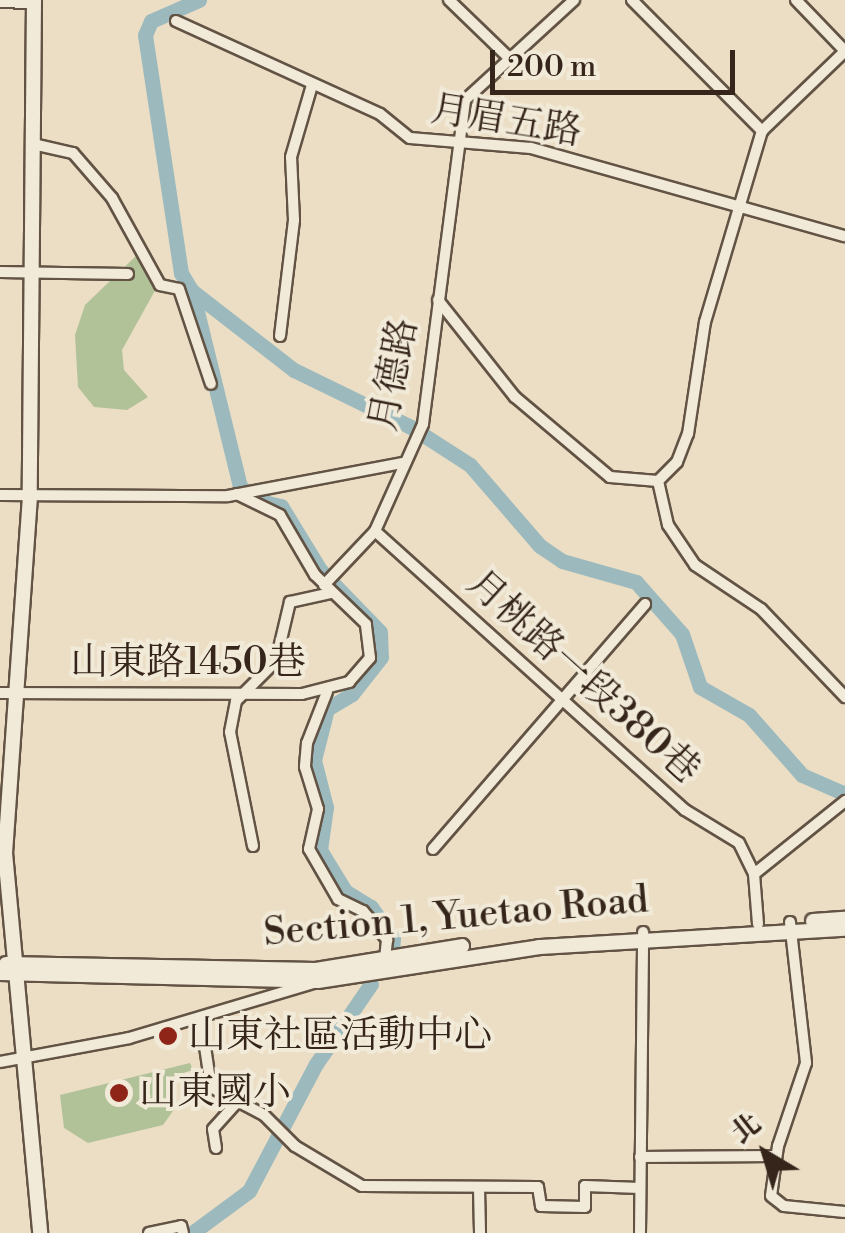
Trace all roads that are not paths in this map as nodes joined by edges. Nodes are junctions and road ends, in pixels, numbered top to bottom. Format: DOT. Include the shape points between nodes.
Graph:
graph roads {
  1 [pos="449,0"];
  2 [pos="574,0"];
  3 [pos="632,0"];
  4 [pos="796,0"];
  5 [pos="0,2"];
  6 [pos="34,2"];
  7 [pos="176,21"];
  8 [pos="845,51"];
  9 [pos="509,58"];
  10 [pos="312,85"];
  11 [pos="762,131"];
  12 [pos="456,141"];
  13 [pos="33,144"];
  14 [pos="740,206"];
  15 [pos="845,236"];
  16 [pos="0,272"];
  17 [pos="33,273"];
  18 [pos="128,274"];
  19 [pos="438,300"];
  20 [pos="280,336"];
  21 [pos="211,384"];
  22 [pos="403,462"];
  23 [pos="658,481"];
  24 [pos="242,492"];
  25 [pos="0,495"];
  26 [pos="30,496"];
  27 [pos="375,531"];
  28 [pos="328,589"];
  29 [pos="645,604"];
  30 [pos="242,692"];
  31 [pos="327,692"];
  32 [pos="0,693"];
  33 [pos="19,694"];
  34 [pos="845,697"];
  35 [pos="563,701"];
  36 [pos="845,801"];
  37 [pos="3,832"];
  38 [pos="253,846"];
  39 [pos="434,849"];
  40 [pos="754,874"];
  41 [pos="845,919"];
  42 [pos="758,924"];
  43 [pos="790,926"];
  44 [pos="845,930"];
  45 [pos="642,936"];
  46 [pos="539,942"];
  47 [pos="385,960"];
  48 [pos="7,969"];
  49 [pos="317,976"];
  50 [pos="201,1020"];
  51 [pos="24,1054"];
  52 [pos="0,1062"];
  53 [pos="239,1100"];
  54 [pos="216,1148"];
  55 [pos="640,1156"];
  56 [pos="776,1156"];
  57 [pos="479,1188"];
  58 [pos="640,1188"];
  59 [pos="845,1212"];
  60 [pos="40,1233"];
  61 [pos="149,1233"];
  62 [pos="184,1233"];
  63 [pos="480,1233"];
  64 [pos="640,1233"];
  1 -- 9 [label="street"];
  2 -- 9 [label="street, 月德路"];
  3 -- 11 [label="street"];
  4 -- 8 [label="street"];
  5 -- 6 [label="street"];
  6 -- 13 [label="street"];
  7 -- 10 [label="street, 月眉五路"];
  8 -- 11 [label="street"];
  9 -- 12 [label="street, 月德路" via="464,100"];
  10 -- 12 [label="street, 月眉五路" via="380,114 410,138"];
  10 -- 20 [label="street" via="291,157 294,220"];
  11 -- 14 [label="street"];
  12 -- 14 [label="street, 月眉五路" via="531,148"];
  12 -- 19 [label="street, 月德路"];
  13 -- 17 [label="street"];
  13 -- 21 [label="street" via="73,153 112,198 160,285 179,289"];
  14 -- 15 [label="street, 月眉五路"];
  14 -- 23 [label="street" via="705,322 688,434"];
  16 -- 17 [label="street"];
  17 -- 18 [label="street"];
  17 -- 26 [label="street"];
  19 -- 22 [label="street, 月德路" via="423,424"];
  19 -- 23 [label="street" via="515,397 610,477"];
  22 -- 24 [label="street, 月德路"];
  22 -- 27 [label="street"];
  23 -- 34 [label="street" via="668,525 695,565 760,609"];
  24 -- 26 [label="street, 月德路"];
  24 -- 28 [label="street" via="280,515"];
  25 -- 26 [label="street, 月德路"];
  26 -- 33 [label="street"];
  27 -- 28 [label="street"];
  27 -- 35 [label="street, 月桃路一段380巷"];
  28 -- 30 [label="street" via="290,602 276,661"];
  28 -- 31 [label="street, 山東路1450巷" via="366,624 373,648 350,682"];
  29 -- 35 [label="street"];
  30 -- 31 [label="street, 山東路1450巷"];
  30 -- 33 [label="street, 山東路1450巷"];
  30 -- 38 [label="street" via="230,732"];
  31 -- 47 [label="street" via="307,743 318,808 309,849 338,898 363,911 387,940"];
  32 -- 33 [label="street, 山東路1450巷"];
  33 -- 37 [label="street"];
  35 -- 39 [label="street"];
  35 -- 40 [label="street, 月桃路一段380巷" via="685,810 740,843"];
  36 -- 40 [label="street"];
  37 -- 48 [label="street"];
  40 -- 42 [label="street"];
  41 -- 43 [label="street, Section 1, Yuetao Road"];
  42 -- 43 [label="street, Section 1, Yuetao Road"];
  42 -- 45 [label="street, Section 1, Yuetao Road"];
  43 -- 44 [label="street, Section 1, Yuetao Road"];
  43 -- 45 [label="street, Section 1, Yuetao Road"];
  43 -- 56 [label="street" via="806,1063"];
  45 -- 46 [label="street, Section 1, Yuetao Road"];
  45 -- 55 [label="street"];
  46 -- 47 [label="street, Section 1, Yuetao Road"];
  46 -- 49 [label="street, Section 1, Yuetao Road"];
  47 -- 49 [label="street, Section 1, Yuetao Road"];
  48 -- 49 [label="street, Section 1, Yuetao Road"];
  48 -- 51 [label="street"];
  49 -- 50 [label="street"];
  50 -- 51 [label="street"];
  50 -- 53 [label="street" via="211,1087"];
  51 -- 52 [label="street"];
  51 -- 60 [label="street"];
  53 -- 54 [label="street" via="213,1129"];
  53 -- 57 [label="street" via="362,1186"];
  55 -- 56 [label="street"];
  55 -- 58 [label="street"];
  56 -- 59 [label="street" via="770,1185 775,1201"];
  57 -- 58 [label="street" via="538,1186 540,1206 585,1207 585,1186"];
  57 -- 63 [label="street"];
  58 -- 64 [label="street"];
  61 -- 62 [label="street" via="180,1226"];
}
